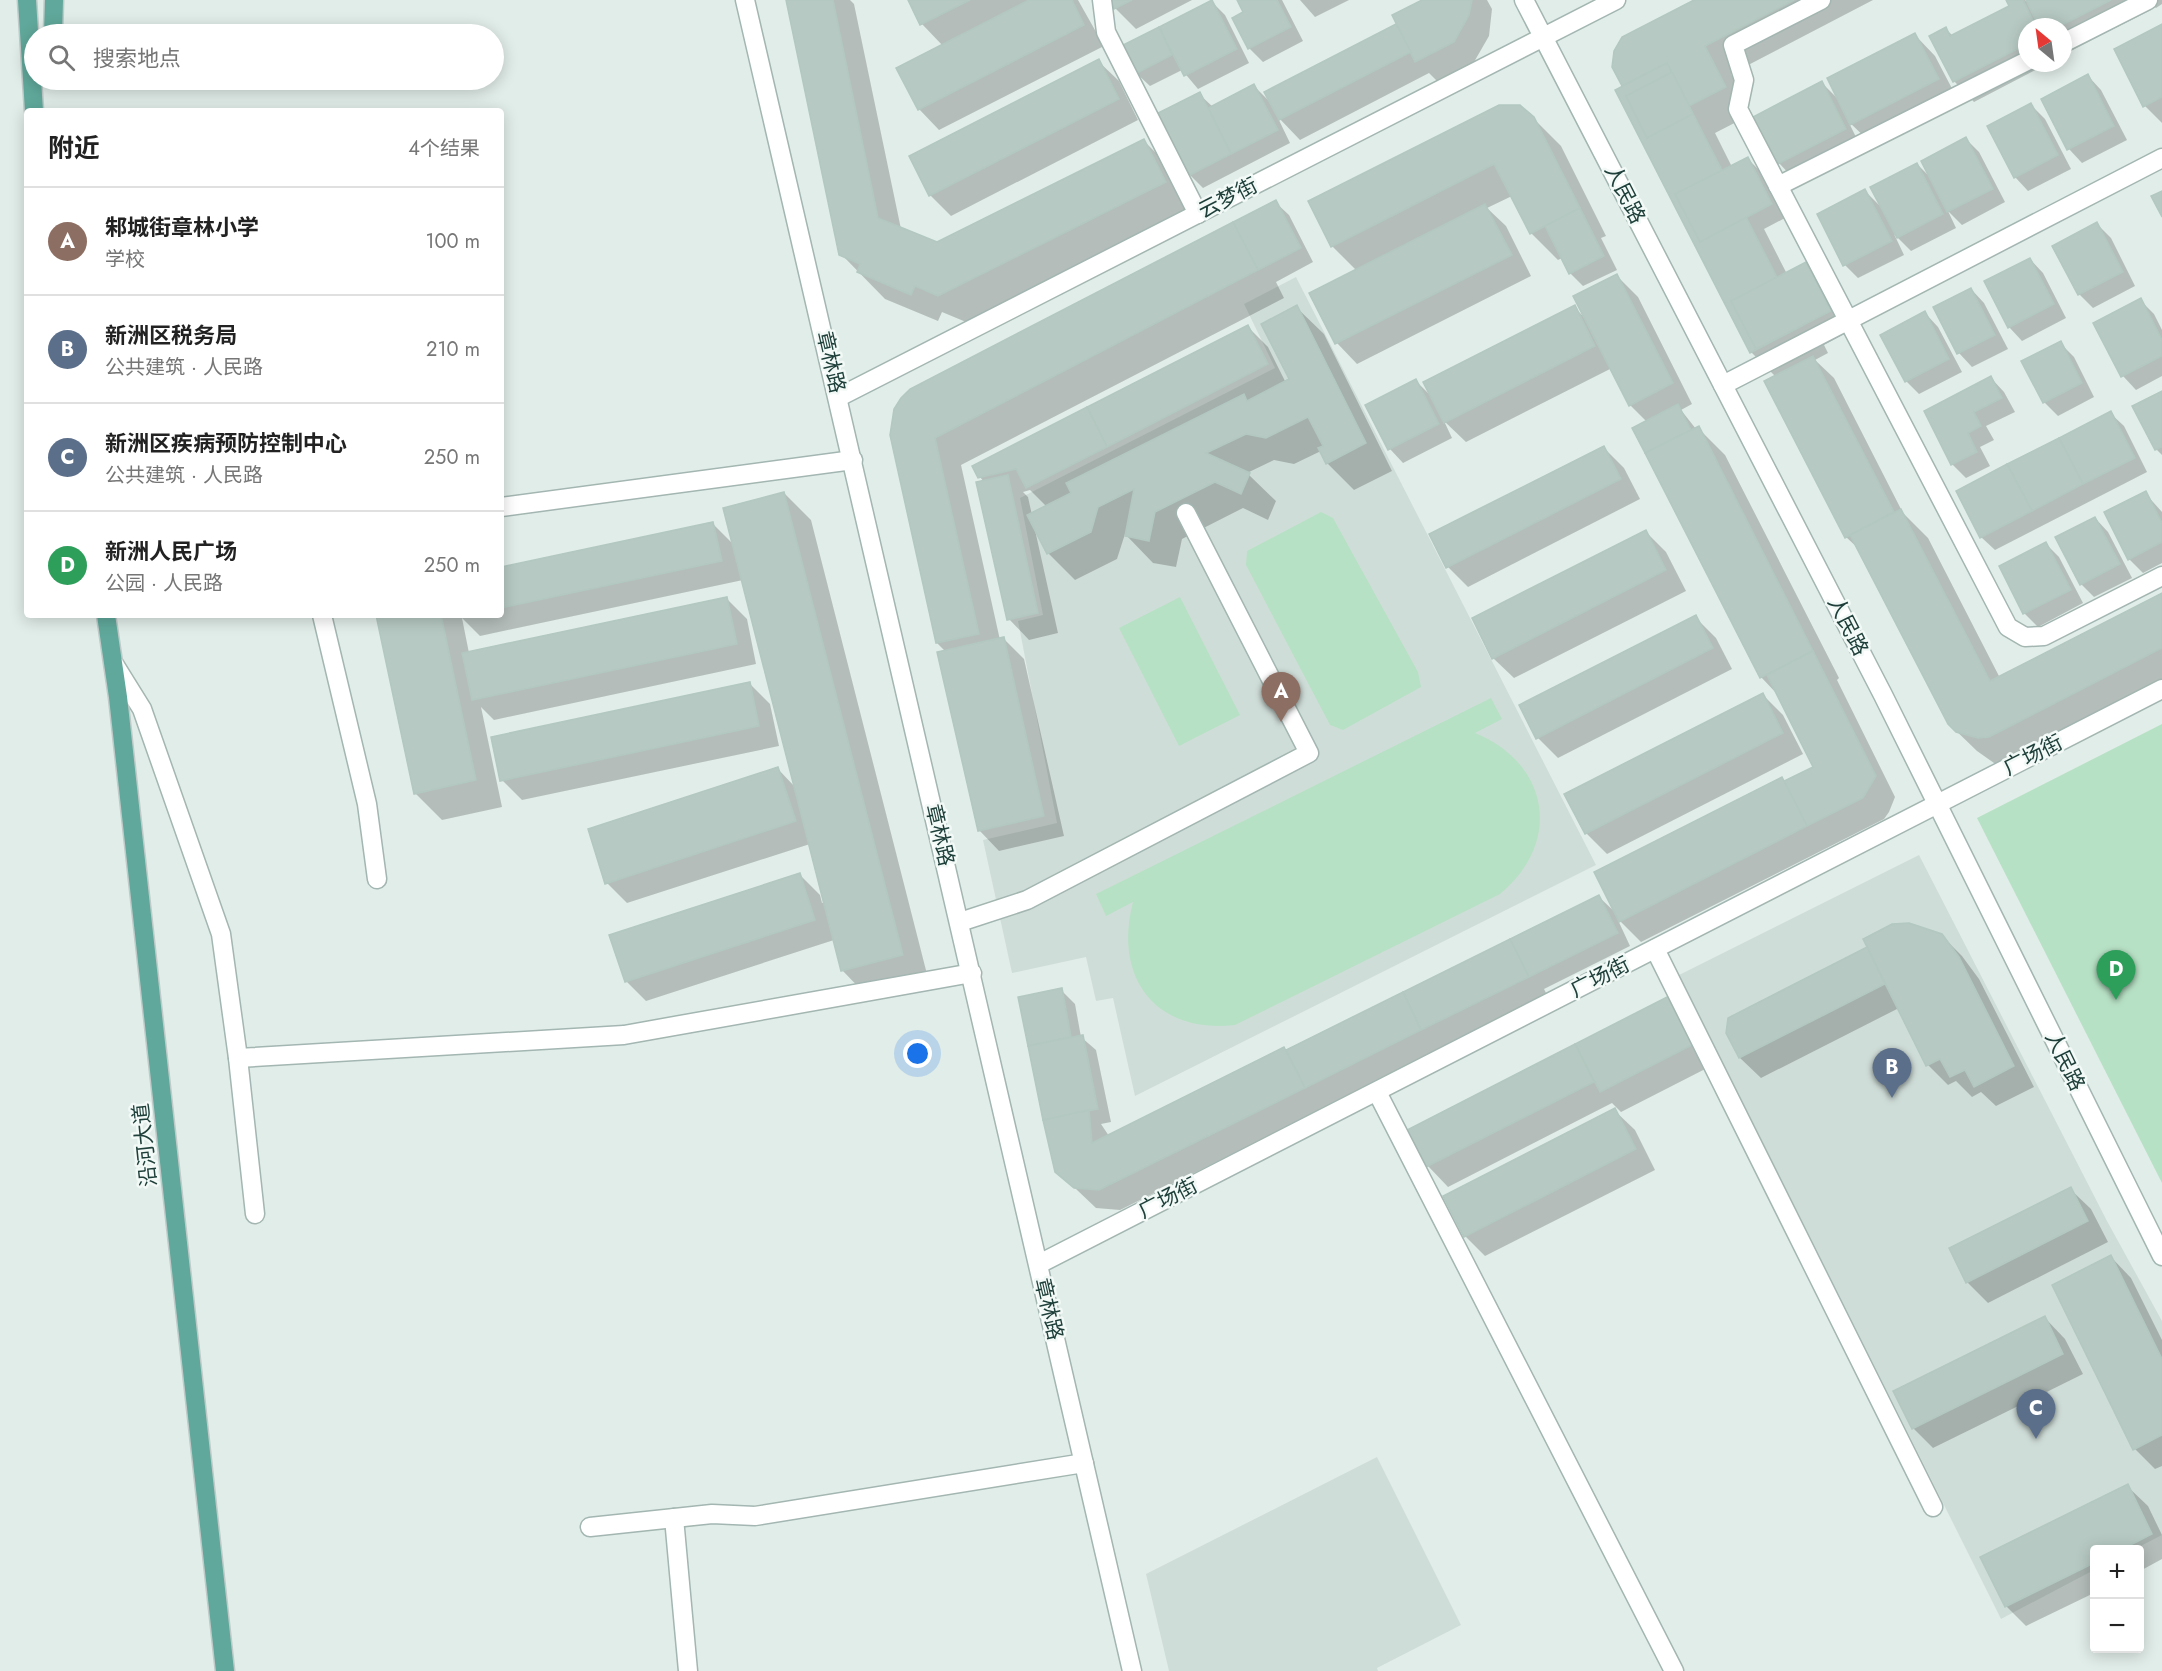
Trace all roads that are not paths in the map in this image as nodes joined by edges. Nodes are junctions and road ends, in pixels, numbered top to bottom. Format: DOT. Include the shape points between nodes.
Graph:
graph roads {
  1 [pos="27,0"];
  2 [pos="54,0"];
  3 [pos="745,0"];
  4 [pos="1102,0"];
  5 [pos="1524,0"];
  6 [pos="1616,0"];
  7 [pos="1821,0"];
  8 [pos="2148,0"];
  9 [pos="29,24"];
  10 [pos="53,24"];
  11 [pos="1543,37"];
  12 [pos="2072,38"];
  13 [pos="2018,66"];
  14 [pos="33,90"];
  15 [pos="41,90"];
  16 [pos="34,108"];
  17 [pos="35,108"];
  18 [pos="2162,158"];
  19 [pos="1778,186"];
  20 [pos="1198,214"];
  21 [pos="1848,321"];
  22 [pos="1723,385"];
  23 [pos="839,397"];
  24 [pos="853,459"];
  25 [pos="504,507"];
  26 [pos="1186,513"];
  27 [pos="2162,576"];
  28 [pos="106,618"];
  29 [pos="323,618"];
  30 [pos="114,664"];
  31 [pos="2162,689"];
  32 [pos="1937,804"];
  33 [pos="378,879"];
  34 [pos="960,922"];
  35 [pos="1655,948"];
  36 [pos="972,973"];
  37 [pos="238,1058"];
  38 [pos="1377,1092"];
  39 [pos="255,1214"];
  40 [pos="2162,1256"];
  41 [pos="1039,1264"];
  42 [pos="1084,1463"];
  43 [pos="1934,1507"];
  44 [pos="674,1518"];
  45 [pos="590,1527"];
  46 [pos="225,1671"];
  47 [pos="688,1671"];
  48 [pos="1132,1671"];
  49 [pos="1674,1671"];
  1 -- 9 [label="main road"];
  2 -- 10 [label="main road"];
  3 -- 23 [label="street, 章林路"];
  4 -- 20 [label="street" via="1106,32"];
  5 -- 11 [label="street, 人民路"];
  6 -- 11 [label="street, 云梦街"];
  7 -- 19 [label="street" via="1733,45 1744,80 1738,109"];
  8 -- 12 [label="street"];
  11 -- 20 [label="street, 云梦街"];
  11 -- 22 [label="street, 人民路"];
  13 -- 19 [label="street"];
  14 -- 16 [label="main road"];
  15 -- 17 [label="main road"];
  18 -- 21 [label="street"];
  19 -- 21 [label="street"];
  20 -- 23 [label="street, 云梦街"];
  21 -- 22 [label="street"];
  21 -- 27 [label="street" via="2015,634 2034,639 2044,636"];
  22 -- 32 [label="street, 人民路"];
  23 -- 24 [label="street, 章林路"];
  24 -- 25 [label="street"];
  24 -- 34 [label="street, 章林路"];
  26 -- 34 [label="street" via="1309,753 1027,900"];
  28 -- 30 [label="main road, 沿河大道"];
  29 -- 33 [label="street" via="367,804"];
  30 -- 37 [label="street" via="142,709 221,934"];
  30 -- 46 [label="main road, 沿河大道"];
  31 -- 32 [label="street, 广场街"];
  32 -- 35 [label="street, 广场街"];
  32 -- 40 [label="street, 人民路"];
  34 -- 36 [label="street, 章林路"];
  35 -- 38 [label="street, 广场街"];
  35 -- 43 [label="street"];
  36 -- 37 [label="street" via="624,1035"];
  36 -- 41 [label="street, 章林路"];
  37 -- 39 [label="street"];
  38 -- 41 [label="street, 广场街"];
  38 -- 49 [label="street"];
  41 -- 42 [label="street, 章林路"];
  42 -- 44 [label="street" via="755,1515"];
  42 -- 48 [label="street, 章林路"];
  44 -- 45 [label="street"];
  44 -- 47 [label="street"];
}
